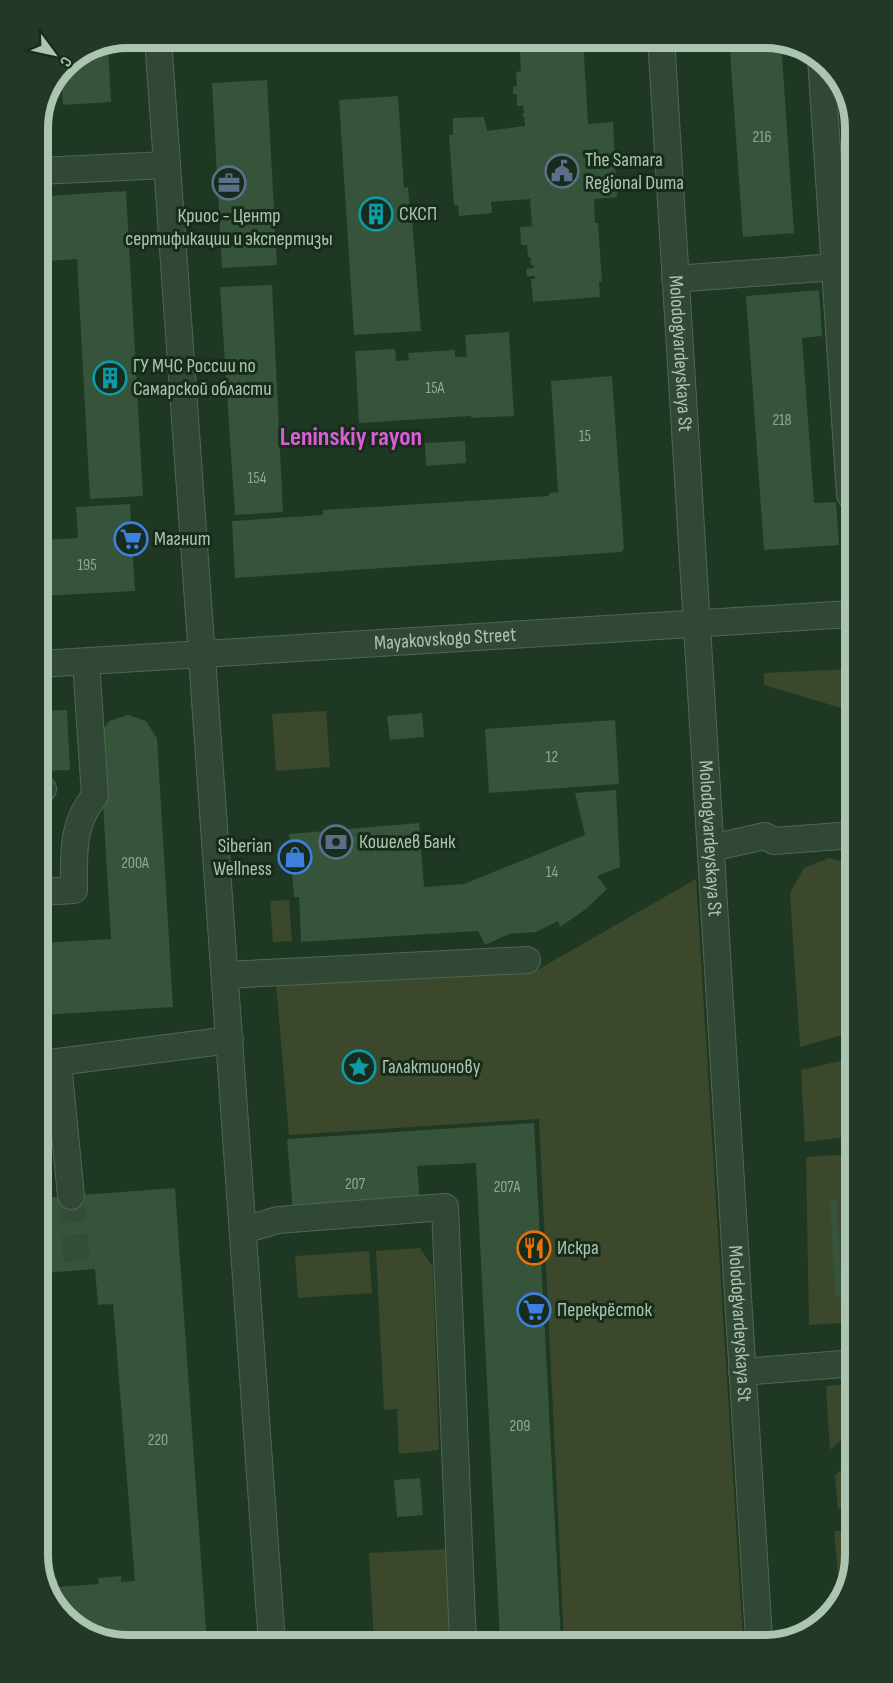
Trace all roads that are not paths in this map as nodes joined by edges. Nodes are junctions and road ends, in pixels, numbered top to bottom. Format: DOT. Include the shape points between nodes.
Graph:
graph roads {
  1 [pos="159,48"];
  2 [pos="662,48"];
  3 [pos="823,72"];
  4 [pos="167,165"];
  5 [pos="48,171"];
  6 [pos="835,267"];
  7 [pos="675,279"];
  8 [pos="845,419"];
  9 [pos="845,614"];
  10 [pos="696,624"];
  11 [pos="202,654"];
  12 [pos="86,662"];
  13 [pos="48,664"];
  14 [pos="845,836"];
  15 [pos="711,848"];
  16 [pos="48,892"];
  17 [pos="527,960"];
  18 [pos="225,975"];
  19 [pos="230,1040"];
  20 [pos="50,1063"];
  21 [pos="71,1196"];
  22 [pos="244,1230"];
  23 [pos="845,1364"];
  24 [pos="742,1372"];
  25 [pos="272,1635"];
  26 [pos="463,1635"];
  27 [pos="759,1635"];
  1 -- 4 [label="street"];
  2 -- 7 [label="street, Molodogvardeyskaya St"];
  3 -- 6 [label="street"];
  4 -- 5 [label="street"];
  4 -- 11 [label="street"];
  6 -- 7 [label="street"];
  6 -- 8 [label="street"];
  7 -- 10 [label="street, Molodogvardeyskaya St"];
  9 -- 10 [label="street, Mayakovskogo Street"];
  10 -- 11 [label="street, Mayakovskogo Street"];
  10 -- 15 [label="street, Molodogvardeyskaya St"];
  11 -- 12 [label="street, Mayakovskogo Street"];
  11 -- 18 [label="street"];
  12 -- 13 [label="street, Mayakovskogo Street"];
  12 -- 16 [label="street" via="95,796 81,812 74,850 74,890"];
  14 -- 15 [label="street" via="774,841 765,836"];
  15 -- 24 [label="street, Molodogvardeyskaya St"];
  17 -- 18 [label="street"];
  18 -- 19 [label="street"];
  19 -- 20 [label="street"];
  19 -- 22 [label="street"];
  20 -- 21 [label="street"];
  22 -- 25 [label="street"];
  22 -- 26 [label="street" via="278,1220 445,1207"];
  23 -- 24 [label="street"];
  24 -- 27 [label="street, Molodogvardeyskaya St"];
}
